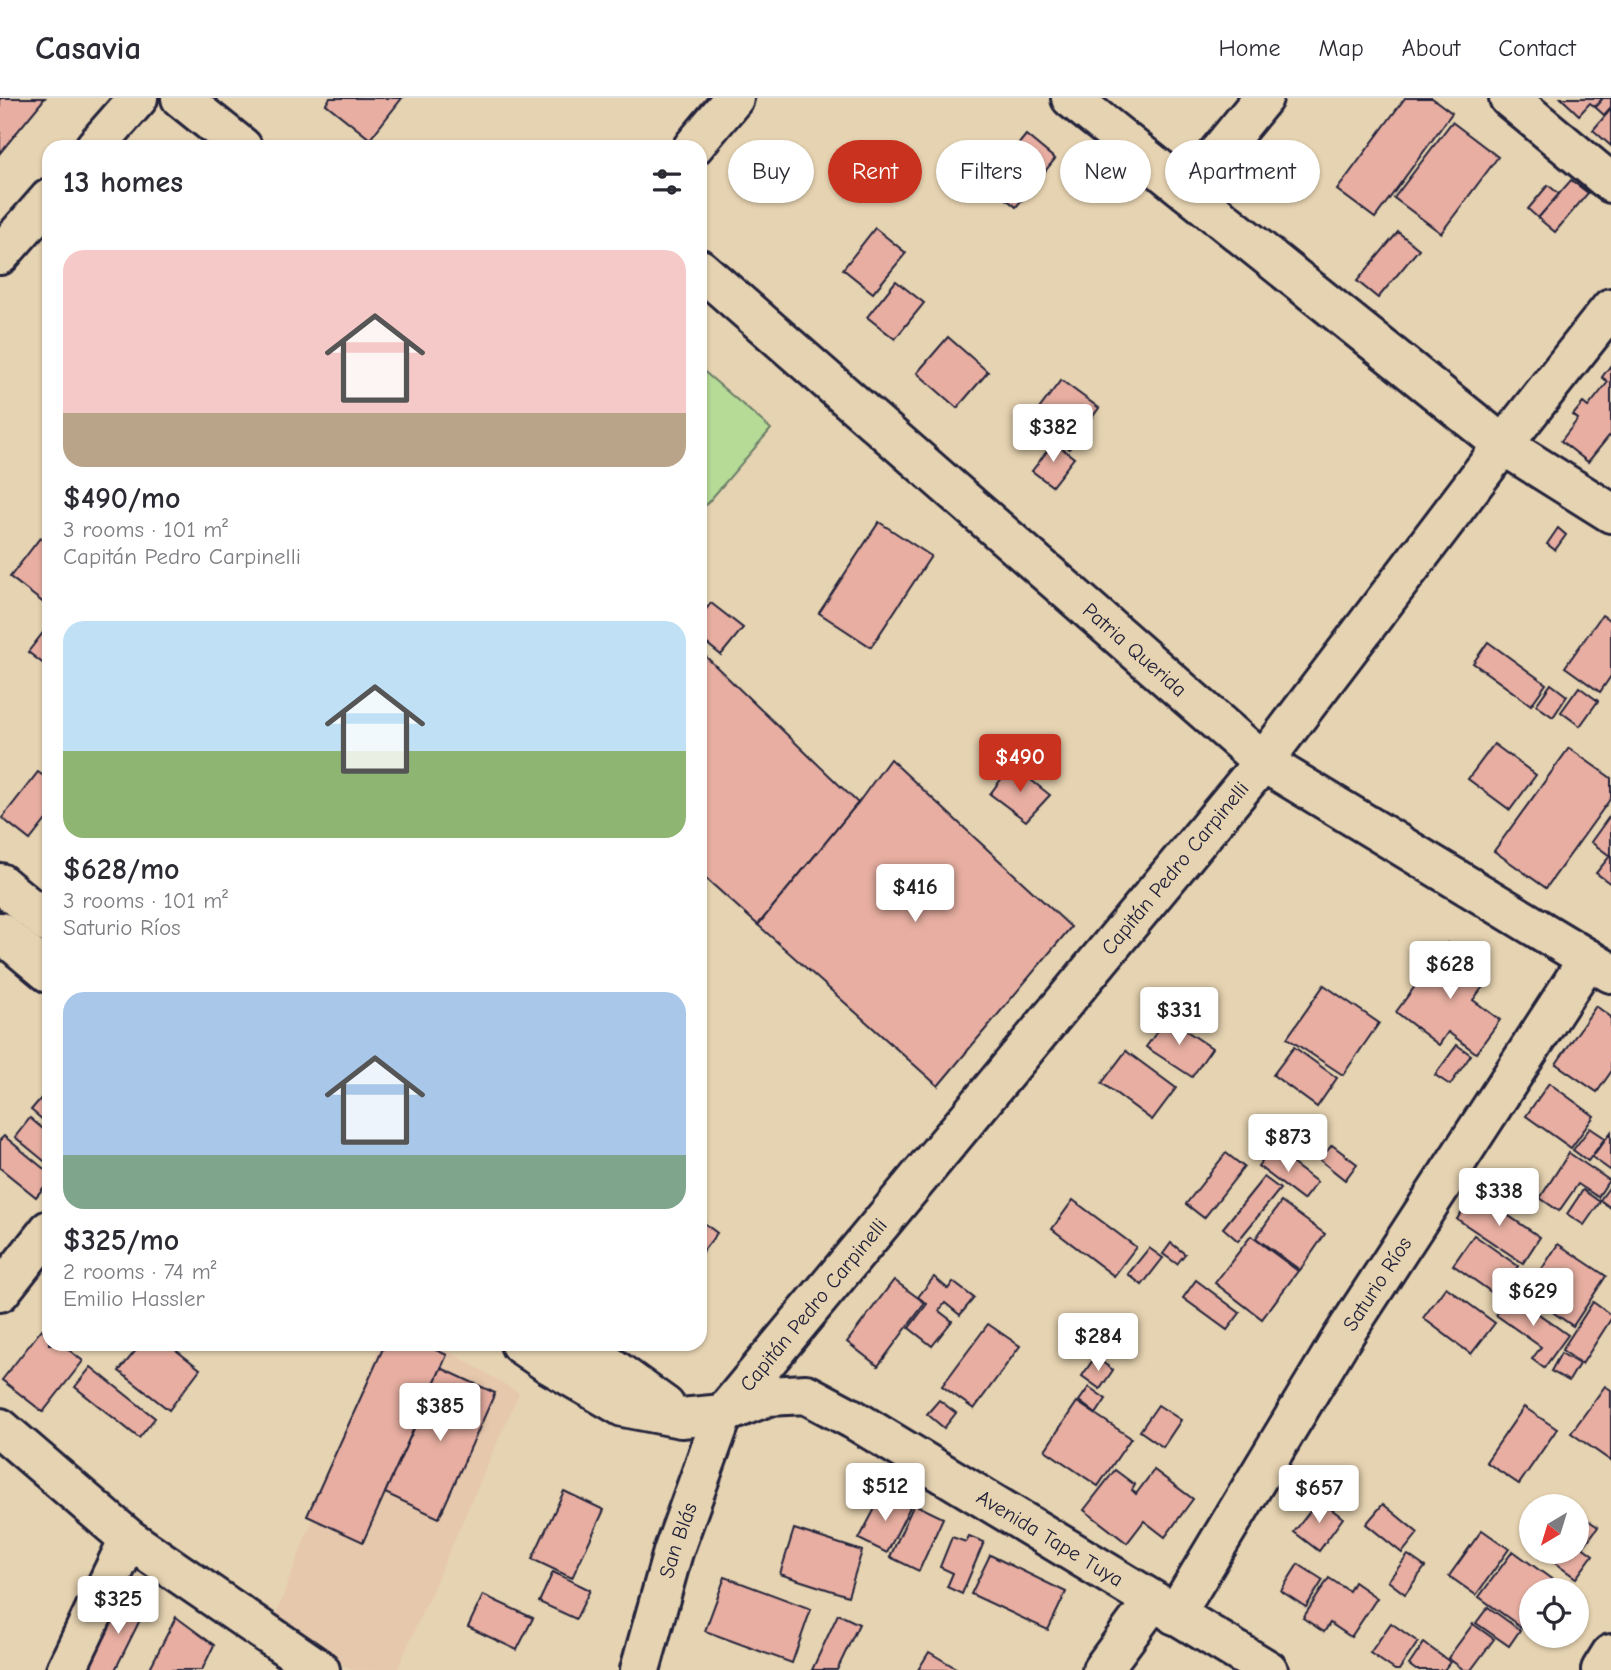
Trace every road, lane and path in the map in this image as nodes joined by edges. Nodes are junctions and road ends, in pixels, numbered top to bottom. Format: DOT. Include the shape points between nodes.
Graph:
graph roads {
  1 [pos="138,98"];
  2 [pos="181,98"];
  3 [pos="734,98"];
  4 [pos="1070,98"];
  5 [pos="1263,98"];
  6 [pos="1509,98"];
  7 [pos="101,140"];
  8 [pos="233,140"];
  9 [pos="699,140"];
  10 [pos="1229,140"];
  11 [pos="1165,174"];
  12 [pos="1611,183"];
  13 [pos="1202,203"];
  14 [pos="42,207"];
  15 [pos="0,255"];
  16 [pos="707,275"];
  17 [pos="1611,307"];
  18 [pos="1503,445"];
  19 [pos="1611,513"];
  20 [pos="1263,762"];
  21 [pos="0,883"];
  22 [pos="42,907"];
  23 [pos="42,909"];
  24 [pos="4,935"];
  25 [pos="1600,966"];
  26 [pos="42,967"];
  27 [pos="42,1239"];
  28 [pos="0,1292"];
  29 [pos="530,1351"];
  30 [pos="589,1351"];
  31 [pos="723,1414"];
  32 [pos="681,1418"];
  33 [pos="0,1428"];
  34 [pos="129,1539"];
  35 [pos="1164,1608"];
  36 [pos="1611,1654"];
  37 [pos="65,1670"];
  38 [pos="320,1670"];
  39 [pos="640,1670"];
  40 [pos="1102,1670"];
  41 [pos="1268,1670"];
  42 [pos="1601,1670"];
  1 -- 7 [label="street"];
  2 -- 8 [label="street"];
  3 -- 9 [label="street"];
  4 -- 11 [label="street"];
  5 -- 10 [label="street"];
  6 -- 12 [label="street"];
  13 -- 18 [label="street"];
  14 -- 15 [label="street"];
  16 -- 20 [label="street, Patria Querida"];
  17 -- 18 [label="street, Capitán Pedro Carpinelli"];
  18 -- 19 [label="street"];
  18 -- 20 [label="street, Capitán Pedro Carpinelli"];
  20 -- 25 [label="street, Patria Querida"];
  20 -- 31 [label="street, Capitán Pedro Carpinelli"];
  21 -- 22 [label="street"];
  23 -- 24 [label="street"];
  24 -- 26 [label="street"];
  25 -- 35 [label="street, Saturio Ríos" via="1340,1341"];
  27 -- 28 [label="street"];
  29 -- 32 [label="street, Avenida Tape Tuya" via="623,1407"];
  30 -- 32 [label="street"];
  31 -- 32 [label="street, Avenida Tape Tuya"];
  31 -- 35 [label="street, Avenida Tape Tuya" via="768,1396 806,1394"];
  31 -- 39 [label="street, San Blás" via="673,1552"];
  33 -- 34 [label="street"];
  34 -- 37 [label="street"];
  34 -- 38 [label="street"];
  35 -- 40 [label="street, Saturio Ríos"];
  35 -- 41 [label="street, Avenida Tape Tuya"];
  36 -- 42 [label="street"];
}
